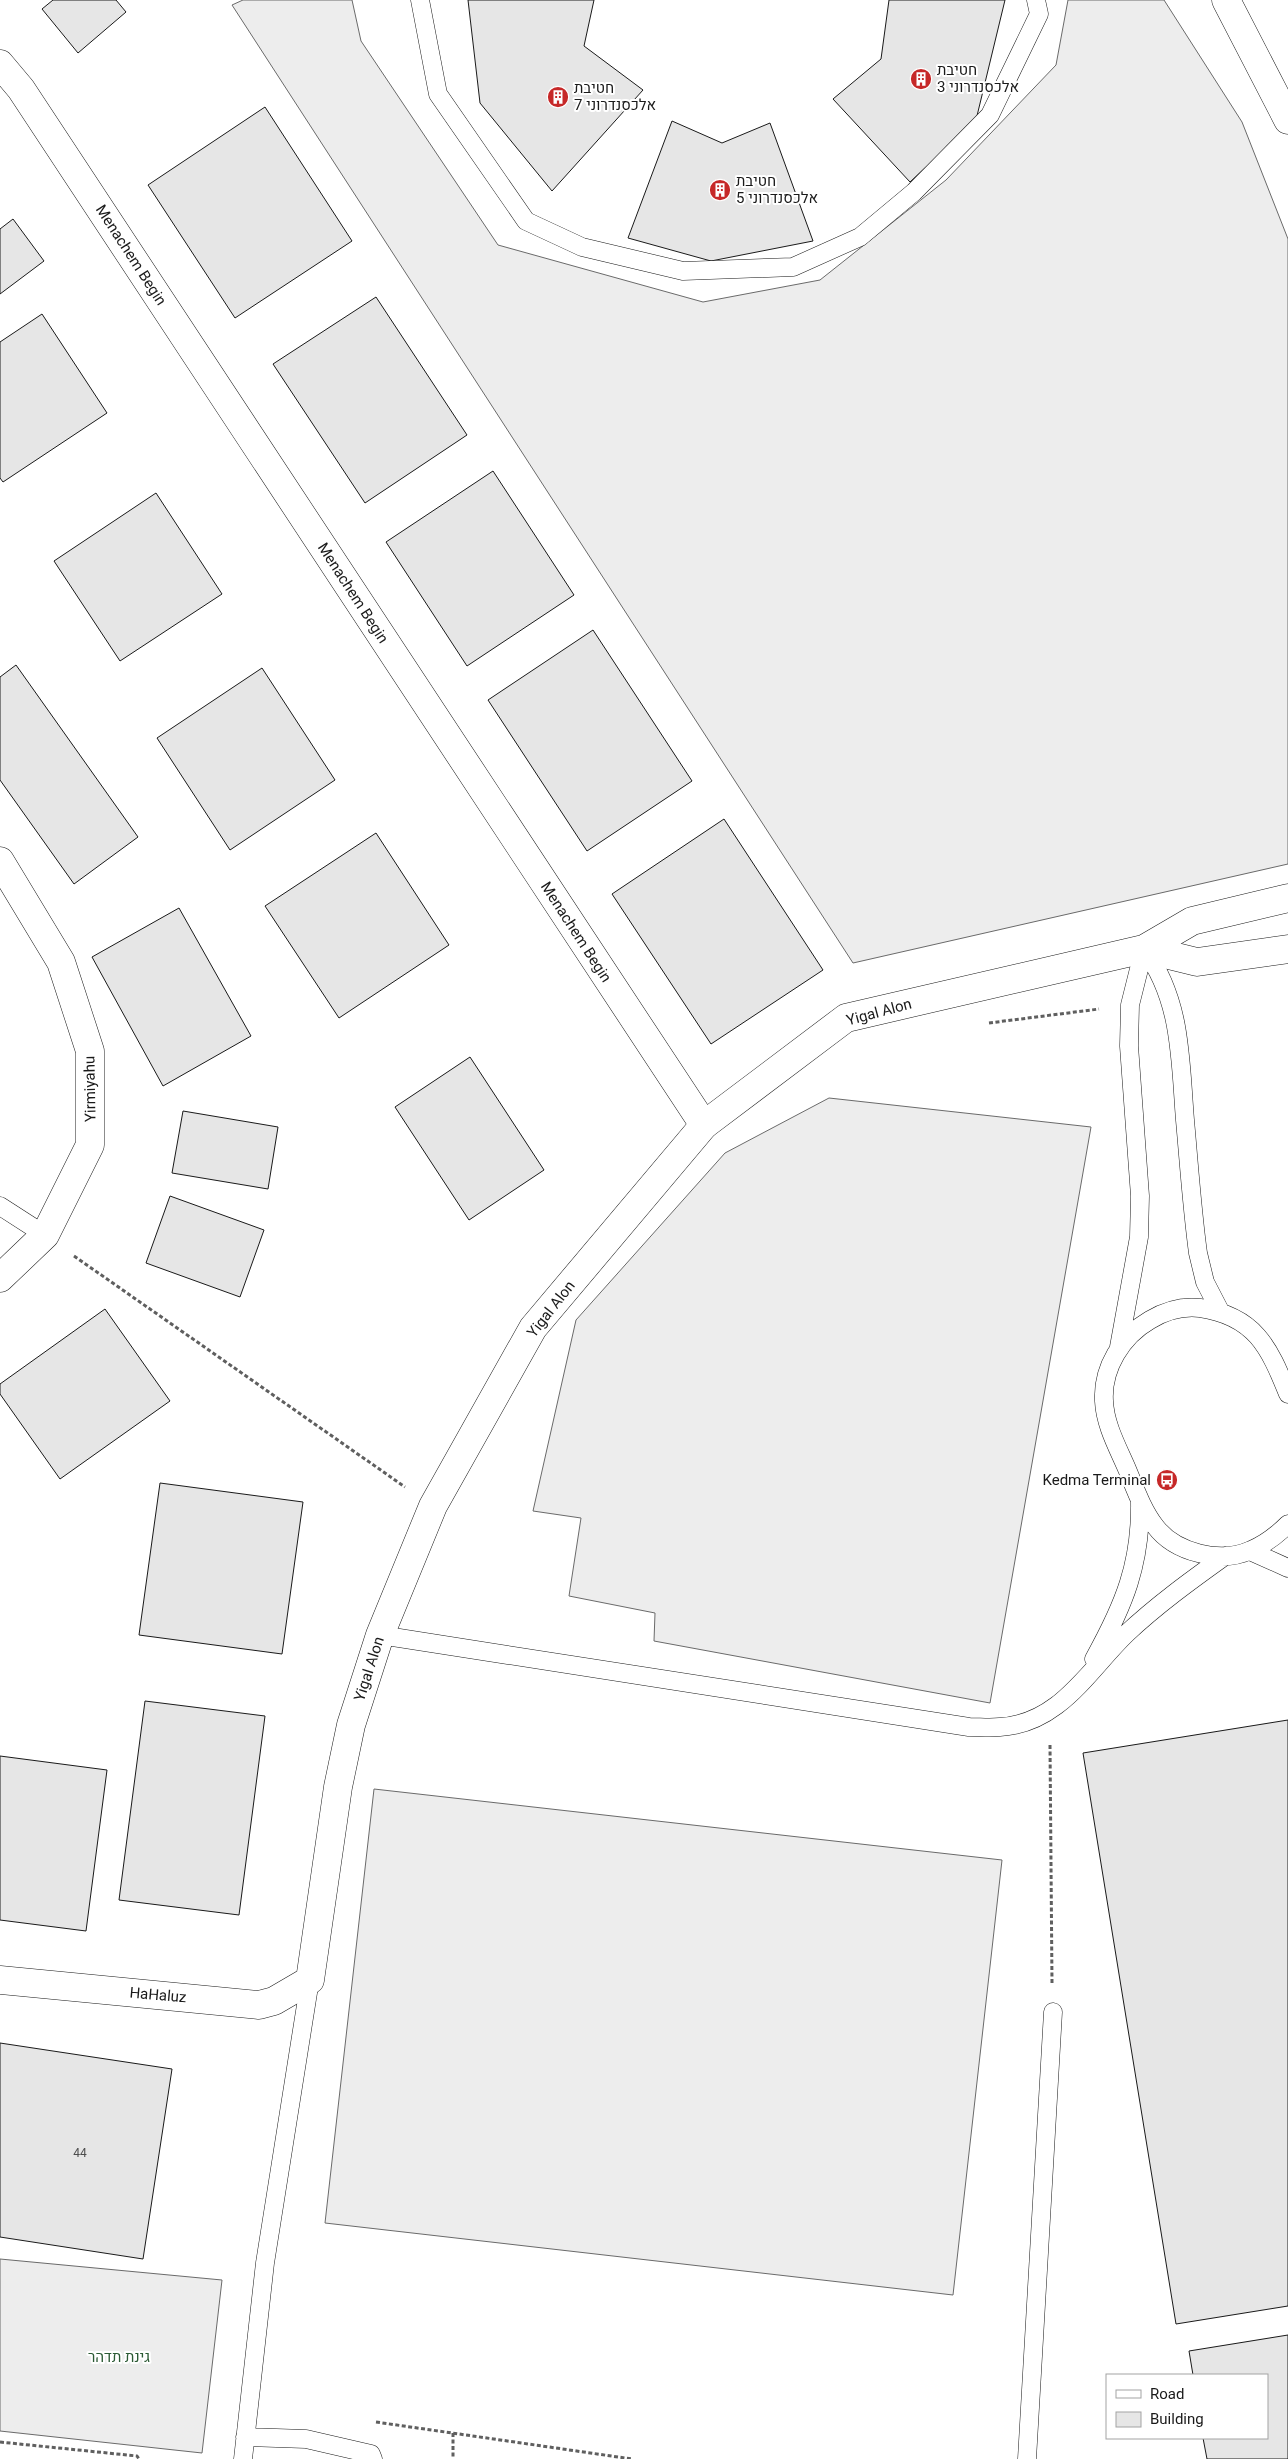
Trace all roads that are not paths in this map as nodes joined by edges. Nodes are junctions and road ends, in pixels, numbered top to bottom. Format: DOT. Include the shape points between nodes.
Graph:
graph roads {
  1 [pos="420,0"];
  2 [pos="1036,0"];
  3 [pos="1226,0"];
  4 [pos="0,64"];
  5 [pos="1288,120"];
  6 [pos="0,861"];
  7 [pos="1288,898"];
  8 [pos="1144,949"];
  9 [pos="1288,949"];
  10 [pos="704,1125"];
  11 [pos="0,1206"];
  12 [pos="45,1235"];
  13 [pos="0,1278"];
  14 [pos="1220,1311"];
  15 [pos="1119,1348"];
  16 [pos="1288,1394"];
  17 [pos="1140,1500"];
  18 [pos="1288,1524"];
  19 [pos="1250,1551"];
  20 [pos="1225,1556"];
  21 [pos="1288,1568"];
  22 [pos="380,1634"];
  23 [pos="1078,1688"];
  24 [pos="0,1980"];
  25 [pos="310,1980"];
  26 [pos="1053,2012"];
  27 [pos="245,2437"];
  28 [pos="242,2459"];
  29 [pos="373,2459"];
  30 [pos="1027,2459"];
  1 -- 2 [label="lane" via="438,94 526,220 582,247 683,271 793,268 860,237 914,192 990,115 1039,14"];
  3 -- 5 [label="street"];
  4 -- 10 [label="street, Menachem Begin" via="21,89"];
  6 -- 12 [label="street, Yirmiyahu" via="60,962 90,1051 90,1145"];
  7 -- 8 [label="street, Yigal Alon" via="1192,920"];
  8 -- 9 [label="street, Yigal Alon" via="1197,962"];
  8 -- 10 [label="street, Yigal Alon" via="846,1018"];
  8 -- 14 [label="lane" via="1159,969 1171,1002 1179,1041 1198,1253 1205,1282"];
  8 -- 15 [label="lane" via="1130,1005 1129,1046 1140,1196 1139,1237"];
  10 -- 22 [label="street, Yigal Alon" via="532,1328 433,1506"];
  11 -- 12 [label="lane"];
  12 -- 13 [label="street, Yirmiyahu"];
  14 -- 15 [label="lane" via="1191,1307 1163,1312 1138,1327"];
  14 -- 16 [label="lane" via="1245,1324 1266,1344"];
  15 -- 17 [label="lane" via="1107,1374 1104,1401 1110,1428"];
  17 -- 20 [label="lane" via="1156,1527 1172,1542 1197,1553"];
  17 -- 23 [label="lane" via="1140,1534 1125,1596"];
  18 -- 19 [label="lane" via="1273,1539"];
  19 -- 20 [label="lane"];
  19 -- 21 [label="lane"];
  20 -- 23 [label="lane" via="1162,1602 1124,1636"];
  22 -- 23 [label="lane" via="970,1727 1002,1727 1050,1711"];
  22 -- 25 [label="street, Yigal Alon" via="351,1725 338,1787"];
  24 -- 25 [label="street, HaHaluz" via="259,2005 274,2001"];
  25 -- 27 [label="lane" via="265,2262"];
  26 -- 30 [label="lane"];
  27 -- 28 [label="lane"];
  27 -- 29 [label="lane" via="306,2439 371,2454"];
}
